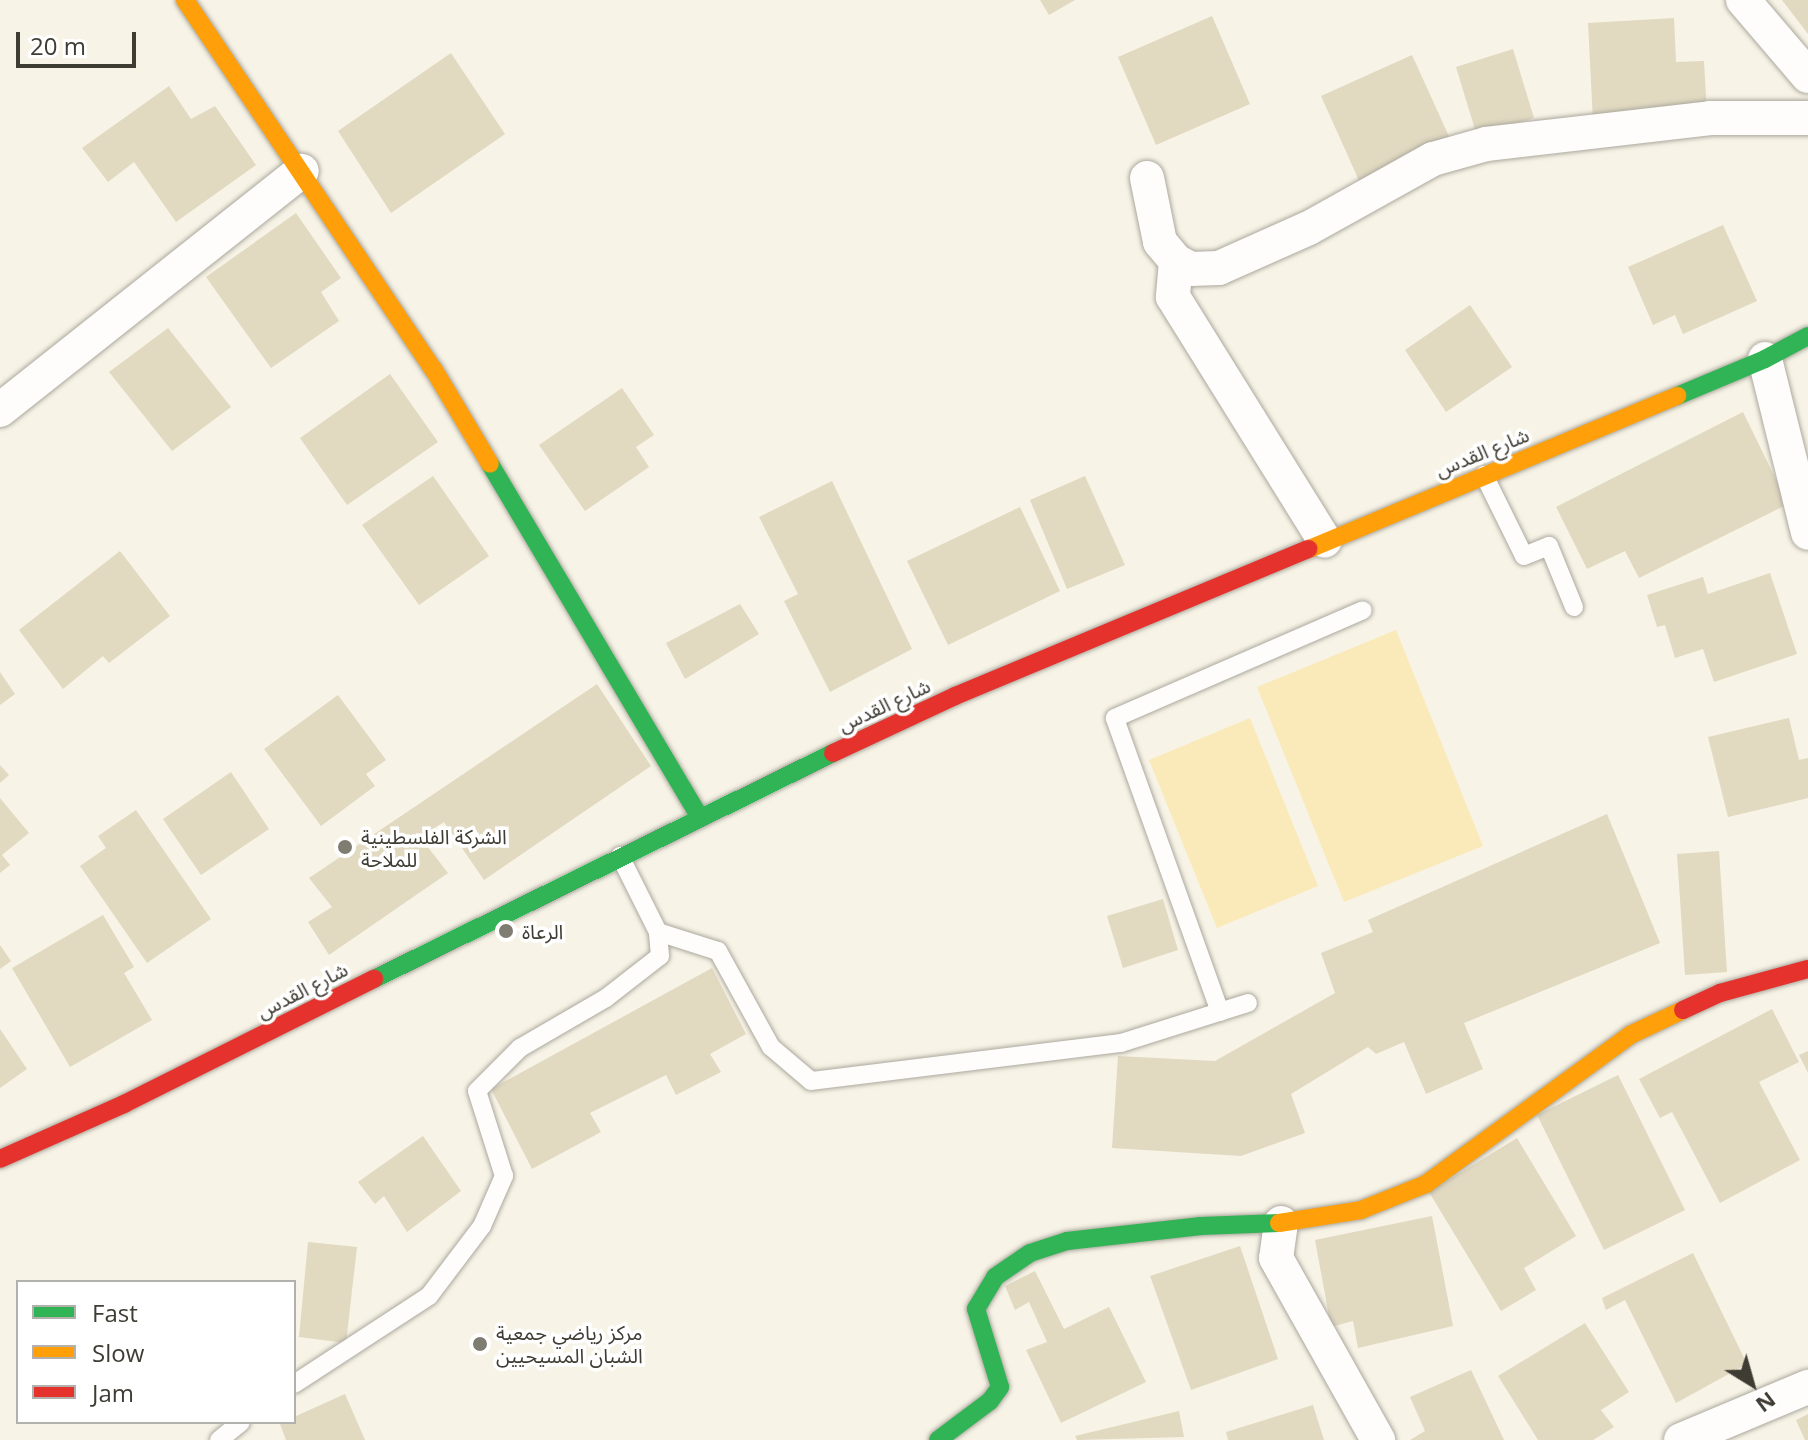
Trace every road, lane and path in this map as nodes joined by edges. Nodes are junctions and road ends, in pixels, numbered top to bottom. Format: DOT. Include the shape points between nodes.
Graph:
graph roads {
  1 [pos="185,0"];
  2 [pos="1743,0"];
  3 [pos="1808,76"];
  4 [pos="1808,118"];
  5 [pos="302,171"];
  6 [pos="1147,178"];
  7 [pos="1176,261"];
  8 [pos="1808,336"];
  9 [pos="1765,359"];
  10 [pos="0,410"];
  11 [pos="1484,475"];
  12 [pos="1808,533"];
  13 [pos="1325,541"];
  14 [pos="1574,607"];
  15 [pos="1363,610"];
  16 [pos="699,816"];
  17 [pos="620,856"];
  18 [pos="658,932"];
  19 [pos="1808,969"];
  20 [pos="1248,1003"];
  21 [pos="1220,1012"];
  22 [pos="0,1159"];
  23 [pos="1281,1223"];
  24 [pos="296,1383"];
  25 [pos="1808,1387"];
  26 [pos="239,1424"];
  27 [pos="219,1440"];
  28 [pos="938,1440"];
  29 [pos="1378,1440"];
  30 [pos="1681,1440"];
  1 -- 5 [label="street"];
  2 -- 3 [label="street"];
  4 -- 7 [label="street" via="1710,118 1486,144 1433,159 1309,228 1219,268 1191,269"];
  5 -- 10 [label="street"];
  5 -- 16 [label="street" via="434,370"];
  6 -- 7 [label="street" via="1160,242"];
  7 -- 13 [label="street" via="1173,297"];
  8 -- 9 [label="street, شارع القدس"];
  9 -- 11 [label="street, شارع القدس"];
  9 -- 12 [label="street"];
  11 -- 13 [label="street, شارع القدس"];
  11 -- 14 [label="lane" via="1524,556 1549,546"];
  13 -- 16 [label="street, شارع القدس" via="955,696"];
  15 -- 21 [label="lane" via="1115,718"];
  16 -- 17 [label="street, شارع القدس"];
  17 -- 18 [label="lane"];
  17 -- 22 [label="street, شارع القدس" via="124,1104"];
  18 -- 21 [label="lane" via="718,951 771,1047 811,1081 1121,1043"];
  18 -- 24 [label="lane" via="660,956 606,998 520,1048 477,1091 504,1176 482,1226 429,1296"];
  19 -- 23 [label="street" via="1720,993 1630,1035 1426,1184 1361,1210"];
  20 -- 21 [label="lane"];
  23 -- 28 [label="street" via="1067,1241 1030,1253 995,1277 976,1309 1000,1387 990,1401"];
  23 -- 29 [label="street" via="1276,1258"];
  25 -- 30 [label="street"];
  26 -- 27 [label="lane"];
}
